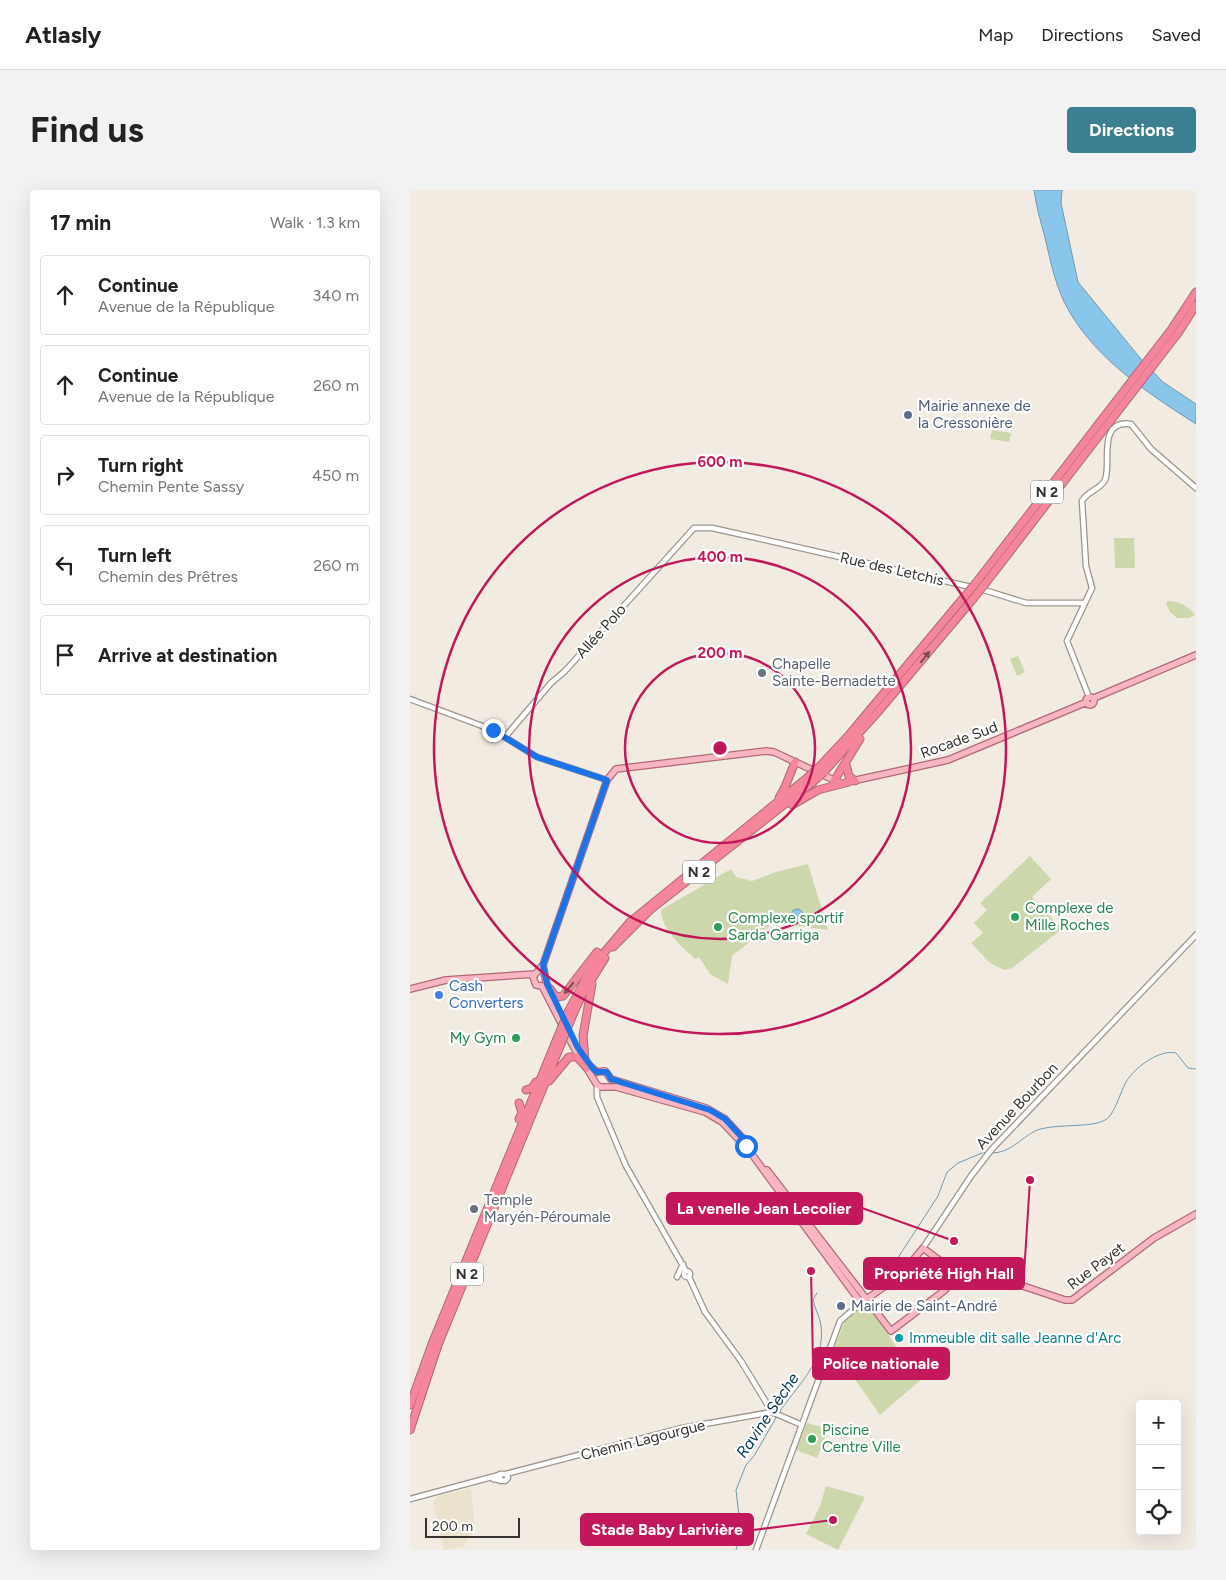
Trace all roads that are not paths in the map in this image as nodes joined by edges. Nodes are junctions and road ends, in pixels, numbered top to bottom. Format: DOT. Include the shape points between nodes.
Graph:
graph roads {
  1 [pos="1196,292"];
  2 [pos="1196,305"];
  3 [pos="1175,332"];
  4 [pos="1116,407"];
  5 [pos="1196,488"];
  6 [pos="698,527"];
  7 [pos="1084,603"];
  8 [pos="1196,655"];
  9 [pos="910,676"];
  10 [pos="410,699"];
  11 [pos="1090,699"];
  12 [pos="505,737"];
  13 [pos="792,760"];
  14 [pos="846,764"];
  15 [pos="821,770"];
  16 [pos="607,780"];
  17 [pos="810,780"];
  18 [pos="834,781"];
  19 [pos="852,781"];
  20 [pos="773,806"];
  21 [pos="750,833"];
  22 [pos="664,892"];
  23 [pos="1196,935"];
  24 [pos="595,972"];
  25 [pos="537,974"];
  26 [pos="546,986"];
  27 [pos="410,989"];
  28 [pos="571,1011"];
  29 [pos="558,1043"];
  30 [pos="550,1055"];
  31 [pos="585,1059"];
  32 [pos="587,1068"];
  33 [pos="597,1072"];
  34 [pos="611,1079"];
  35 [pos="600,1084"];
  36 [pos="526,1090"];
  37 [pos="519,1103"];
  38 [pos="530,1121"];
  39 [pos="747,1146"];
  40 [pos="496,1189"];
  41 [pos="1196,1214"];
  42 [pos="922,1248"];
  43 [pos="683,1264"];
  44 [pos="959,1273"];
  45 [pos="677,1277"];
  46 [pos="864,1301"];
  47 [pos="410,1405"];
  48 [pos="776,1414"];
  49 [pos="802,1425"];
  50 [pos="410,1430"];
  51 [pos="507,1476"];
  52 [pos="500,1478"];
  53 [pos="410,1499"];
  54 [pos="756,1550"];
  1 -- 3 [label="highway, N 2"];
  2 -- 3 [label="highway, N 2"];
  3 -- 4 [label="highway, N 2"];
  9 -- 4 [label="highway, N 2, one-way, bridge" via="988,580"];
  4 -- 15 [label="highway, N 2, bridge"];
  5 -- 7 [label="street" via="1151,449 1131,424 1122,424 1113,430 1105,453 1106,477 1103,484 1082,501 1086,566 1092,588"];
  6 -- 7 [label="street, Rue des Letchis" via="828,554 1026,602"];
  6 -- 12 [label="street, Allée Polo" via="685,535"];
  7 -- 11 [label="street" via="1067,641"];
  8 -- 11 [label="main road, Rocade Sud"];
  9 -- 14 [label="highway" via="858,742"];
  9 -- 15 [label="highway, N 2"];
  10 -- 12 [label="street"];
  11 -- 19 [label="main road, Rocade Sud" via="948,760"];
  12 -- 16 [label="street" via="537,757"];
  13 -- 16 [label="main road" via="766,751 667,761 619,768"];
  13 -- 18 [label="main road"];
  13 -- 20 [label="highway" via="792,770 785,787"];
  14 -- 18 [label="highway"];
  14 -- 19 [label="highway"];
  15 -- 17 [label="highway, N 2, bridge"];
  16 -- 25 [label="main road" via="543,965"];
  17 -- 20 [label="highway, N 2"];
  17 -- 21 [label="highway, N 2"];
  18 -- 19 [label="main road, Rocade Sud"];
  19 -- 21 [label="highway" via="807,795"];
  20 -- 22 [label="highway, N 2"];
  21 -- 24 [label="highway, N 2" via="650,910"];
  22 -- 26 [label="highway, one-way" via="628,918 562,996 556,997"];
  22 -- 28 [label="highway, N 2" via="610,944 587,974"];
  23 -- 42 [label="street, Avenue Bourbon" via="990,1152"];
  24 -- 28 [label="highway, N 2"];
  24 -- 31 [label="highway" via="582,1036"];
  25 -- 26 [label="main road"];
  25 -- 26 [label="main road" via="536,985"];
  25 -- 27 [label="main road" via="446,980"];
  26 -- 31 [label="main road"];
  26 -- 32 [label="main road" via="573,1046"];
  28 -- 29 [label="highway, N 2, bridge"];
  29 -- 30 [label="highway, N 2"];
  29 -- 38 [label="highway, N 2"];
  30 -- 36 [label="highway" via="534,1086"];
  30 -- 40 [label="highway, N 2"];
  31 -- 33 [label="main road"];
  32 -- 35 [label="main road"];
  32 -- 38 [label="highway" via="575,1057 563,1062 548,1083"];
  33 -- 34 [label="main road" via="605,1071"];
  33 -- 35 [label="main road"];
  34 -- 35 [label="main road"];
  34 -- 39 [label="main road" via="710,1110 725,1119"];
  35 -- 39 [label="main road" via="705,1112 722,1122"];
  35 -- 43 [label="street" via="596,1092 626,1166"];
  37 -- 40 [label="highway" via="522,1113 499,1172"];
  38 -- 50 [label="highway, N 2" via="434,1355"];
  39 -- 46 [label="main road" via="746,1152 752,1152"];
  40 -- 47 [label="highway, N 2"];
  41 -- 44 [label="main road, Rue Payet" via="1154,1238 1072,1300 1002,1279"];
  42 -- 44 [label="main road, Rue Payet"];
  42 -- 46 [label="main road, Avenue Bourbon" via="901,1274"];
  43 -- 45 [label="street"];
  43 -- 48 [label="street" via="684,1275 689,1277 705,1312"];
  44 -- 46 [label="main road" via="940,1294 891,1331"];
  46 -- 49 [label="street" via="840,1321"];
  48 -- 49 [label="street"];
  48 -- 51 [label="street, Chemin Lagourgue" via="682,1428"];
  49 -- 54 [label="street"];
  51 -- 52 [label="street" via="505,1481"];
  51 -- 52 [label="street" via="502,1473"];
  52 -- 53 [label="street"];
}
